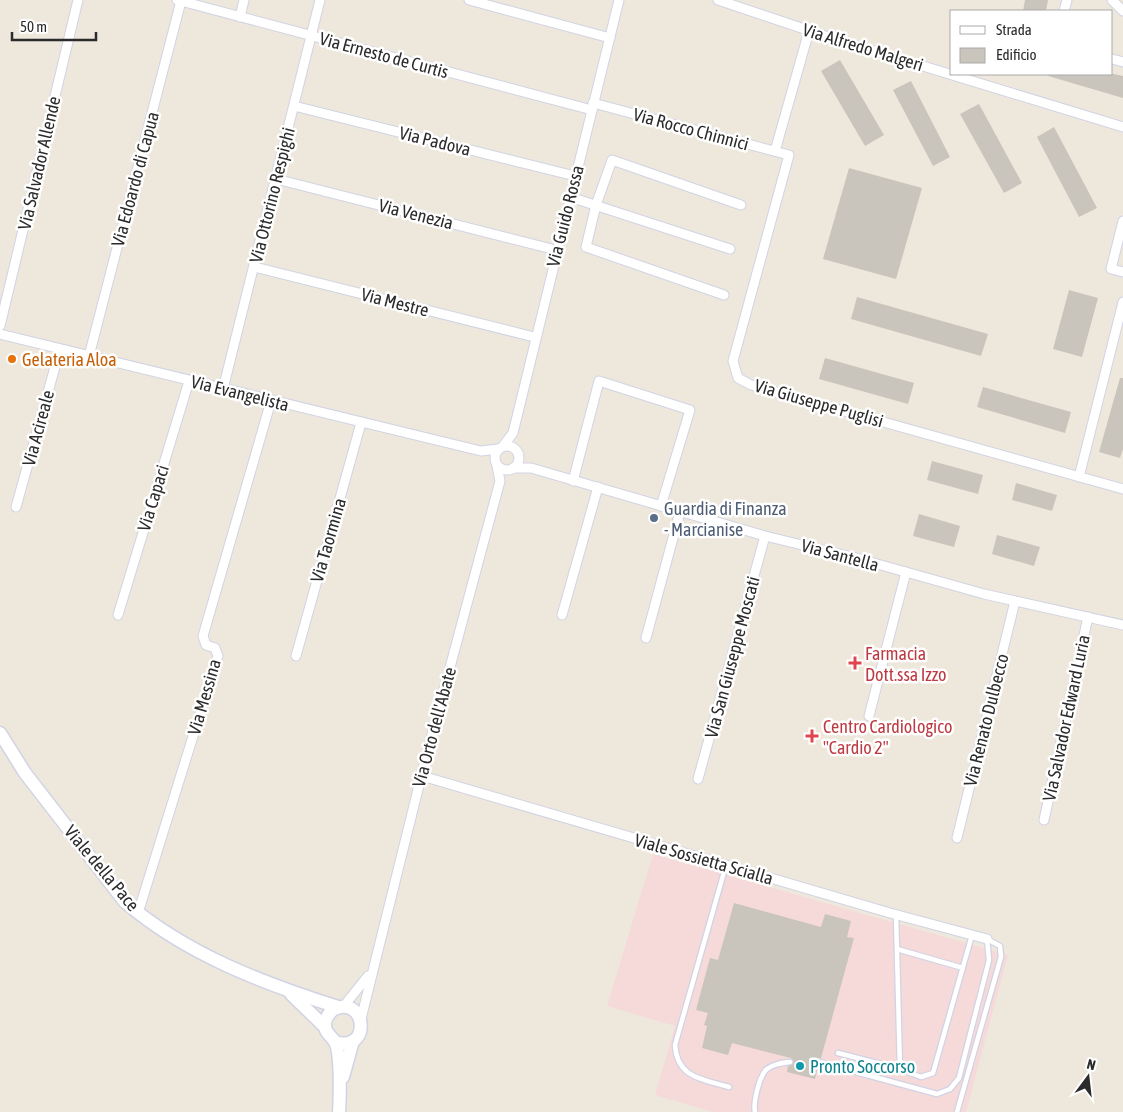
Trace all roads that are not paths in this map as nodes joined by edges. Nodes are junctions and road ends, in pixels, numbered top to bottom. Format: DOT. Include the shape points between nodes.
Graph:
graph roads {
  1 [pos="78,0"];
  2 [pos="179,0"];
  3 [pos="244,0"];
  4 [pos="320,0"];
  5 [pos="469,0"];
  6 [pos="619,0"];
  7 [pos="718,0"];
  8 [pos="1112,0"];
  9 [pos="1123,11"];
  10 [pos="240,17"];
  11 [pos="809,31"];
  12 [pos="311,36"];
  13 [pos="610,38"];
  14 [pos="950,74"];
  15 [pos="953,75"];
  16 [pos="294,106"];
  17 [pos="593,107"];
  18 [pos="1123,127"];
  19 [pos="775,151"];
  20 [pos="789,155"];
  21 [pos="575,176"];
  22 [pos="276,179"];
  23 [pos="570,197"];
  24 [pos="596,205"];
  25 [pos="741,205"];
  26 [pos="1122,226"];
  27 [pos="730,249"];
  28 [pos="556,250"];
  29 [pos="255,267"];
  30 [pos="1123,272"];
  31 [pos="724,294"];
  32 [pos="1123,302"];
  33 [pos="0,326"];
  34 [pos="0,334"];
  35 [pos="534,337"];
  36 [pos="60,349"];
  37 [pos="89,356"];
  38 [pos="189,381"];
  39 [pos="223,389"];
  40 [pos="271,401"];
  41 [pos="361,423"];
  42 [pos="513,432"];
  43 [pos="500,448"];
  44 [pos="481,451"];
  45 [pos="518,453"];
  46 [pos="496,463"];
  47 [pos="531,468"];
  48 [pos="511,469"];
  49 [pos="1079,477"];
  50 [pos="573,480"];
  51 [pos="500,481"];
  52 [pos="598,487"];
  53 [pos="1123,489"];
  54 [pos="661,506"];
  55 [pos="16,507"];
  56 [pos="680,512"];
  57 [pos="765,536"];
  58 [pos="906,572"];
  59 [pos="1015,601"];
  60 [pos="562,615"];
  61 [pos="118,616"];
  62 [pos="1088,617"];
  63 [pos="1123,625"];
  64 [pos="646,638"];
  65 [pos="296,656"];
  66 [pos="869,716"];
  67 [pos="0,733"];
  68 [pos="422,776"];
  69 [pos="698,779"];
  70 [pos="1044,820"];
  71 [pos="957,838"];
  72 [pos="726,865"];
  73 [pos="138,912"];
  74 [pos="896,914"];
  75 [pos="972,935"];
  76 [pos="987,939"];
  77 [pos="897,949"];
  78 [pos="963,968"];
  79 [pos="370,974"];
  80 [pos="289,992"];
  81 [pos="340,1007"];
  82 [pos="360,1019"];
  83 [pos="325,1027"];
  84 [pos="353,1041"];
  85 [pos="335,1042"];
  86 [pos="838,1053"];
  87 [pos="790,1062"];
  88 [pos="820,1062"];
  89 [pos="900,1069"];
  90 [pos="341,1082"];
  91 [pos="729,1087"];
  92 [pos="340,1112"];
  93 [pos="755,1112"];
  94 [pos="957,1112"];
  1 -- 33 [label="street, Via Salvador Allende"];
  2 -- 10 [label="street, Via Ernesto de Curtis"];
  2 -- 37 [label="street, Via Edoardo di Capua"];
  3 -- 10 [label="street"];
  4 -- 12 [label="street, Via Ottorino Respighi"];
  5 -- 13 [label="street"];
  6 -- 13 [label="street, Via Guido Rossa"];
  7 -- 11 [label="street, Via Alfredo Malgeri"];
  8 -- 9 [label="street"];
  10 -- 12 [label="street, Via Ernesto de Curtis"];
  11 -- 14 [label="street, Via Alfredo Malgeri"];
  11 -- 19 [label="street"];
  12 -- 16 [label="street, Via Ottorino Respighi"];
  12 -- 17 [label="street, Via Ernesto de Curtis"];
  13 -- 17 [label="street, Via Guido Rossa"];
  15 -- 18 [label="street, Via Alfredo Malgeri"];
  16 -- 21 [label="street, Via Padova"];
  16 -- 22 [label="street, Via Ottorino Respighi"];
  17 -- 19 [label="street, Via Rocco Chinnici"];
  17 -- 21 [label="street, Via Guido Rossa"];
  19 -- 20 [label="street, Via Rocco Chinnici"];
  20 -- 49 [label="street, Via Giuseppe Puglisi" via="733,361 738,378"];
  21 -- 23 [label="street, Via Guido Rossa"];
  22 -- 28 [label="street, Via Venezia"];
  22 -- 29 [label="street, Via Ottorino Respighi"];
  23 -- 24 [label="street"];
  23 -- 28 [label="street, Via Guido Rossa"];
  24 -- 25 [label="street" via="612,160"];
  24 -- 27 [label="street"];
  24 -- 31 [label="street" via="586,247"];
  26 -- 30 [label="street" via="1111,269"];
  28 -- 35 [label="street, Via Guido Rossa"];
  29 -- 35 [label="street, Via Mestre"];
  29 -- 39 [label="street, Via Ottorino Respighi"];
  32 -- 49 [label="street"];
  34 -- 36 [label="street, Via Evangelista"];
  35 -- 42 [label="street, Via Guido Rossa"];
  36 -- 37 [label="street, Via Evangelista"];
  36 -- 55 [label="street, Via Acireale"];
  37 -- 38 [label="street, Via Evangelista"];
  38 -- 39 [label="street, Via Evangelista"];
  38 -- 61 [label="street, Via Capaci"];
  39 -- 40 [label="street, Via Evangelista"];
  40 -- 41 [label="street, Via Evangelista"];
  40 -- 73 [label="street, Via Messina" via="204,636 206,645 215,648 218,656"];
  41 -- 44 [label="street, Via Evangelista"];
  41 -- 65 [label="street, Via Taormina"];
  42 -- 43 [label="street, Via Guido Rossa"];
  42 -- 45 [label="street, Via Guido Rossa"];
  43 -- 44 [label="street, Via Evangelista"];
  43 -- 45 [label="street" via="509,446"];
  43 -- 46 [label="street"];
  44 -- 46 [label="street, Via Evangelista"];
  45 -- 47 [label="street, Via Santella"];
  45 -- 48 [label="street" via="518,463"];
  46 -- 48 [label="street" via="503,469"];
  46 -- 51 [label="street, Via Orto dell'Abate"];
  47 -- 48 [label="street, Via Santella"];
  47 -- 50 [label="street, Via Santella"];
  48 -- 51 [label="street, Via Orto dell'Abate"];
  49 -- 53 [label="street, Via Giuseppe Puglisi"];
  50 -- 52 [label="street, Via Santella"];
  50 -- 54 [label="street" via="599,381 690,410"];
  51 -- 68 [label="street, Via Orto dell'Abate"];
  52 -- 54 [label="street, Via Santella"];
  52 -- 60 [label="street"];
  54 -- 56 [label="street, Via Santella"];
  56 -- 57 [label="street, Via Santella"];
  56 -- 64 [label="street"];
  57 -- 58 [label="street, Via Santella"];
  57 -- 69 [label="street, Via San Giuseppe Moscati"];
  58 -- 59 [label="street, Via Santella"];
  58 -- 66 [label="street"];
  59 -- 62 [label="street, Via Santella"];
  59 -- 71 [label="street, Via Renato Dulbecco"];
  62 -- 63 [label="street, Via Santella"];
  62 -- 70 [label="street, Via Salvador Edward Luria"];
  67 -- 73 [label="street, Viale della Pace" via="26,773 125,902"];
  68 -- 72 [label="street, Viale Sossietta Scialla"];
  68 -- 79 [label="street, Via Orto dell'Abate"];
  72 -- 74 [label="street, Viale Sossietta Scialla"];
  72 -- 91 [label="lane" via="675,1045 676,1060 685,1072"];
  73 -- 80 [label="street, Viale della Pace" via="175,940"];
  74 -- 75 [label="street, Viale Sossietta Scialla"];
  74 -- 77 [label="lane"];
  75 -- 76 [label="street, Viale Sossietta Scialla"];
  75 -- 78 [label="lane"];
  76 -- 88 [label="lane" via="989,960 959,1078 950,1090 937,1094"];
  76 -- 94 [label="lane" via="1000,946 1001,957"];
  77 -- 78 [label="lane"];
  77 -- 89 [label="lane"];
  78 -- 89 [label="lane" via="933,1073 921,1077"];
  79 -- 81 [label="street"];
  79 -- 82 [label="street, Via Orto dell'Abate"];
  80 -- 81 [label="street, Viale della Pace"];
  80 -- 83 [label="street, Viale della Pace"];
  81 -- 82 [label="street" via="353,1010"];
  81 -- 83 [label="street" via="326,1017"];
  82 -- 84 [label="street" via="361,1031"];
  83 -- 85 [label="street"];
  84 -- 85 [label="street" via="347,1044"];
  84 -- 90 [label="street"];
  85 -- 90 [label="street"];
  86 -- 89 [label="lane"];
  87 -- 93 [label="lane" via="772,1067 762,1075"];
  90 -- 92 [label="street"];
}
